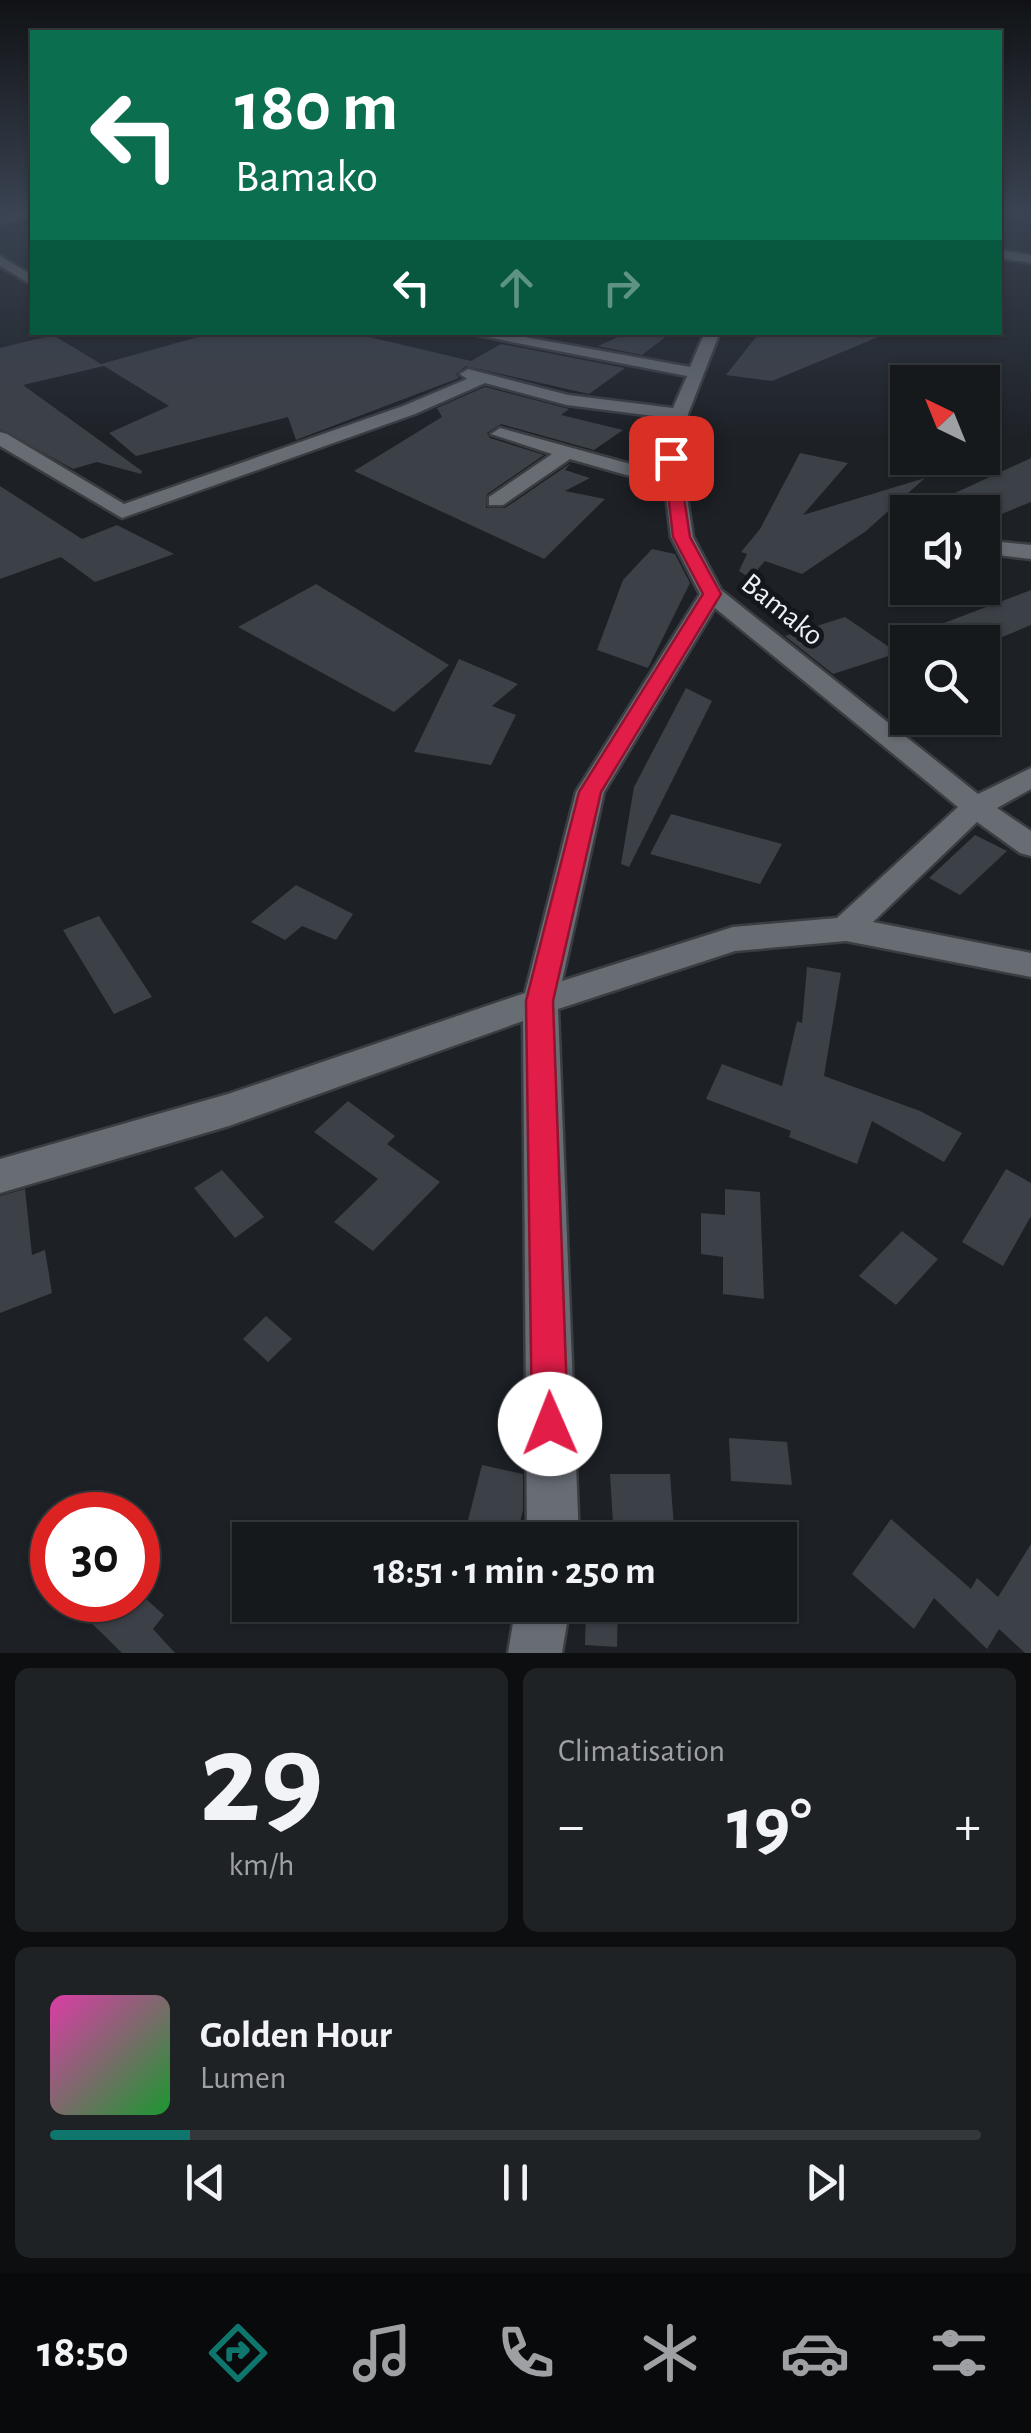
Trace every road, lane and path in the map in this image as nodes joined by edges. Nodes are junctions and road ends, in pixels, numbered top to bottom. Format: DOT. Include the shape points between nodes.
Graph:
graph roads {
  1 [pos="471,335"];
  2 [pos="711,335"];
  3 [pos="491,359"];
  4 [pos="698,374"];
  5 [pos="566,400"];
  6 [pos="679,414"];
  7 [pos="4,445"];
  8 [pos="568,452"];
  9 [pos="674,482"];
  10 [pos="496,501"];
  11 [pos="1000,548"];
  12 [pos="1031,552"];
  13 [pos="712,594"];
  14 [pos="1031,777"];
  15 [pos="976,808"];
  16 [pos="1031,846"];
  17 [pos="846,929"];
  18 [pos="1031,965"];
  19 [pos="540,1001"];
  20 [pos="0,1176"];
  21 [pos="553,1522"];
  22 [pos="541,1622"];
  23 [pos="536,1653"];
  1 -- 3 [label="street"];
  2 -- 4 [label="street, Bamako"];
  3 -- 4 [label="street"];
  3 -- 5 [label="street"];
  3 -- 7 [label="street" via="409,410 122,512"];
  4 -- 6 [label="street, Bamako"];
  5 -- 6 [label="street"];
  5 -- 8 [label="street" via="500,434"];
  6 -- 9 [label="street, Bamako"];
  8 -- 9 [label="street"];
  8 -- 10 [label="street"];
  9 -- 13 [label="street, Bamako" via="682,537"];
  11 -- 12 [label="street"];
  13 -- 15 [label="street, Bamako"];
  13 -- 19 [label="street" via="590,792"];
  14 -- 15 [label="street"];
  15 -- 16 [label="street, Bamako"];
  15 -- 17 [label="street"];
  17 -- 18 [label="street"];
  17 -- 19 [label="street" via="733,939"];
  19 -- 20 [label="street" via="229,1110"];
  19 -- 21 [label="street"];
  22 -- 23 [label="street"];
}
